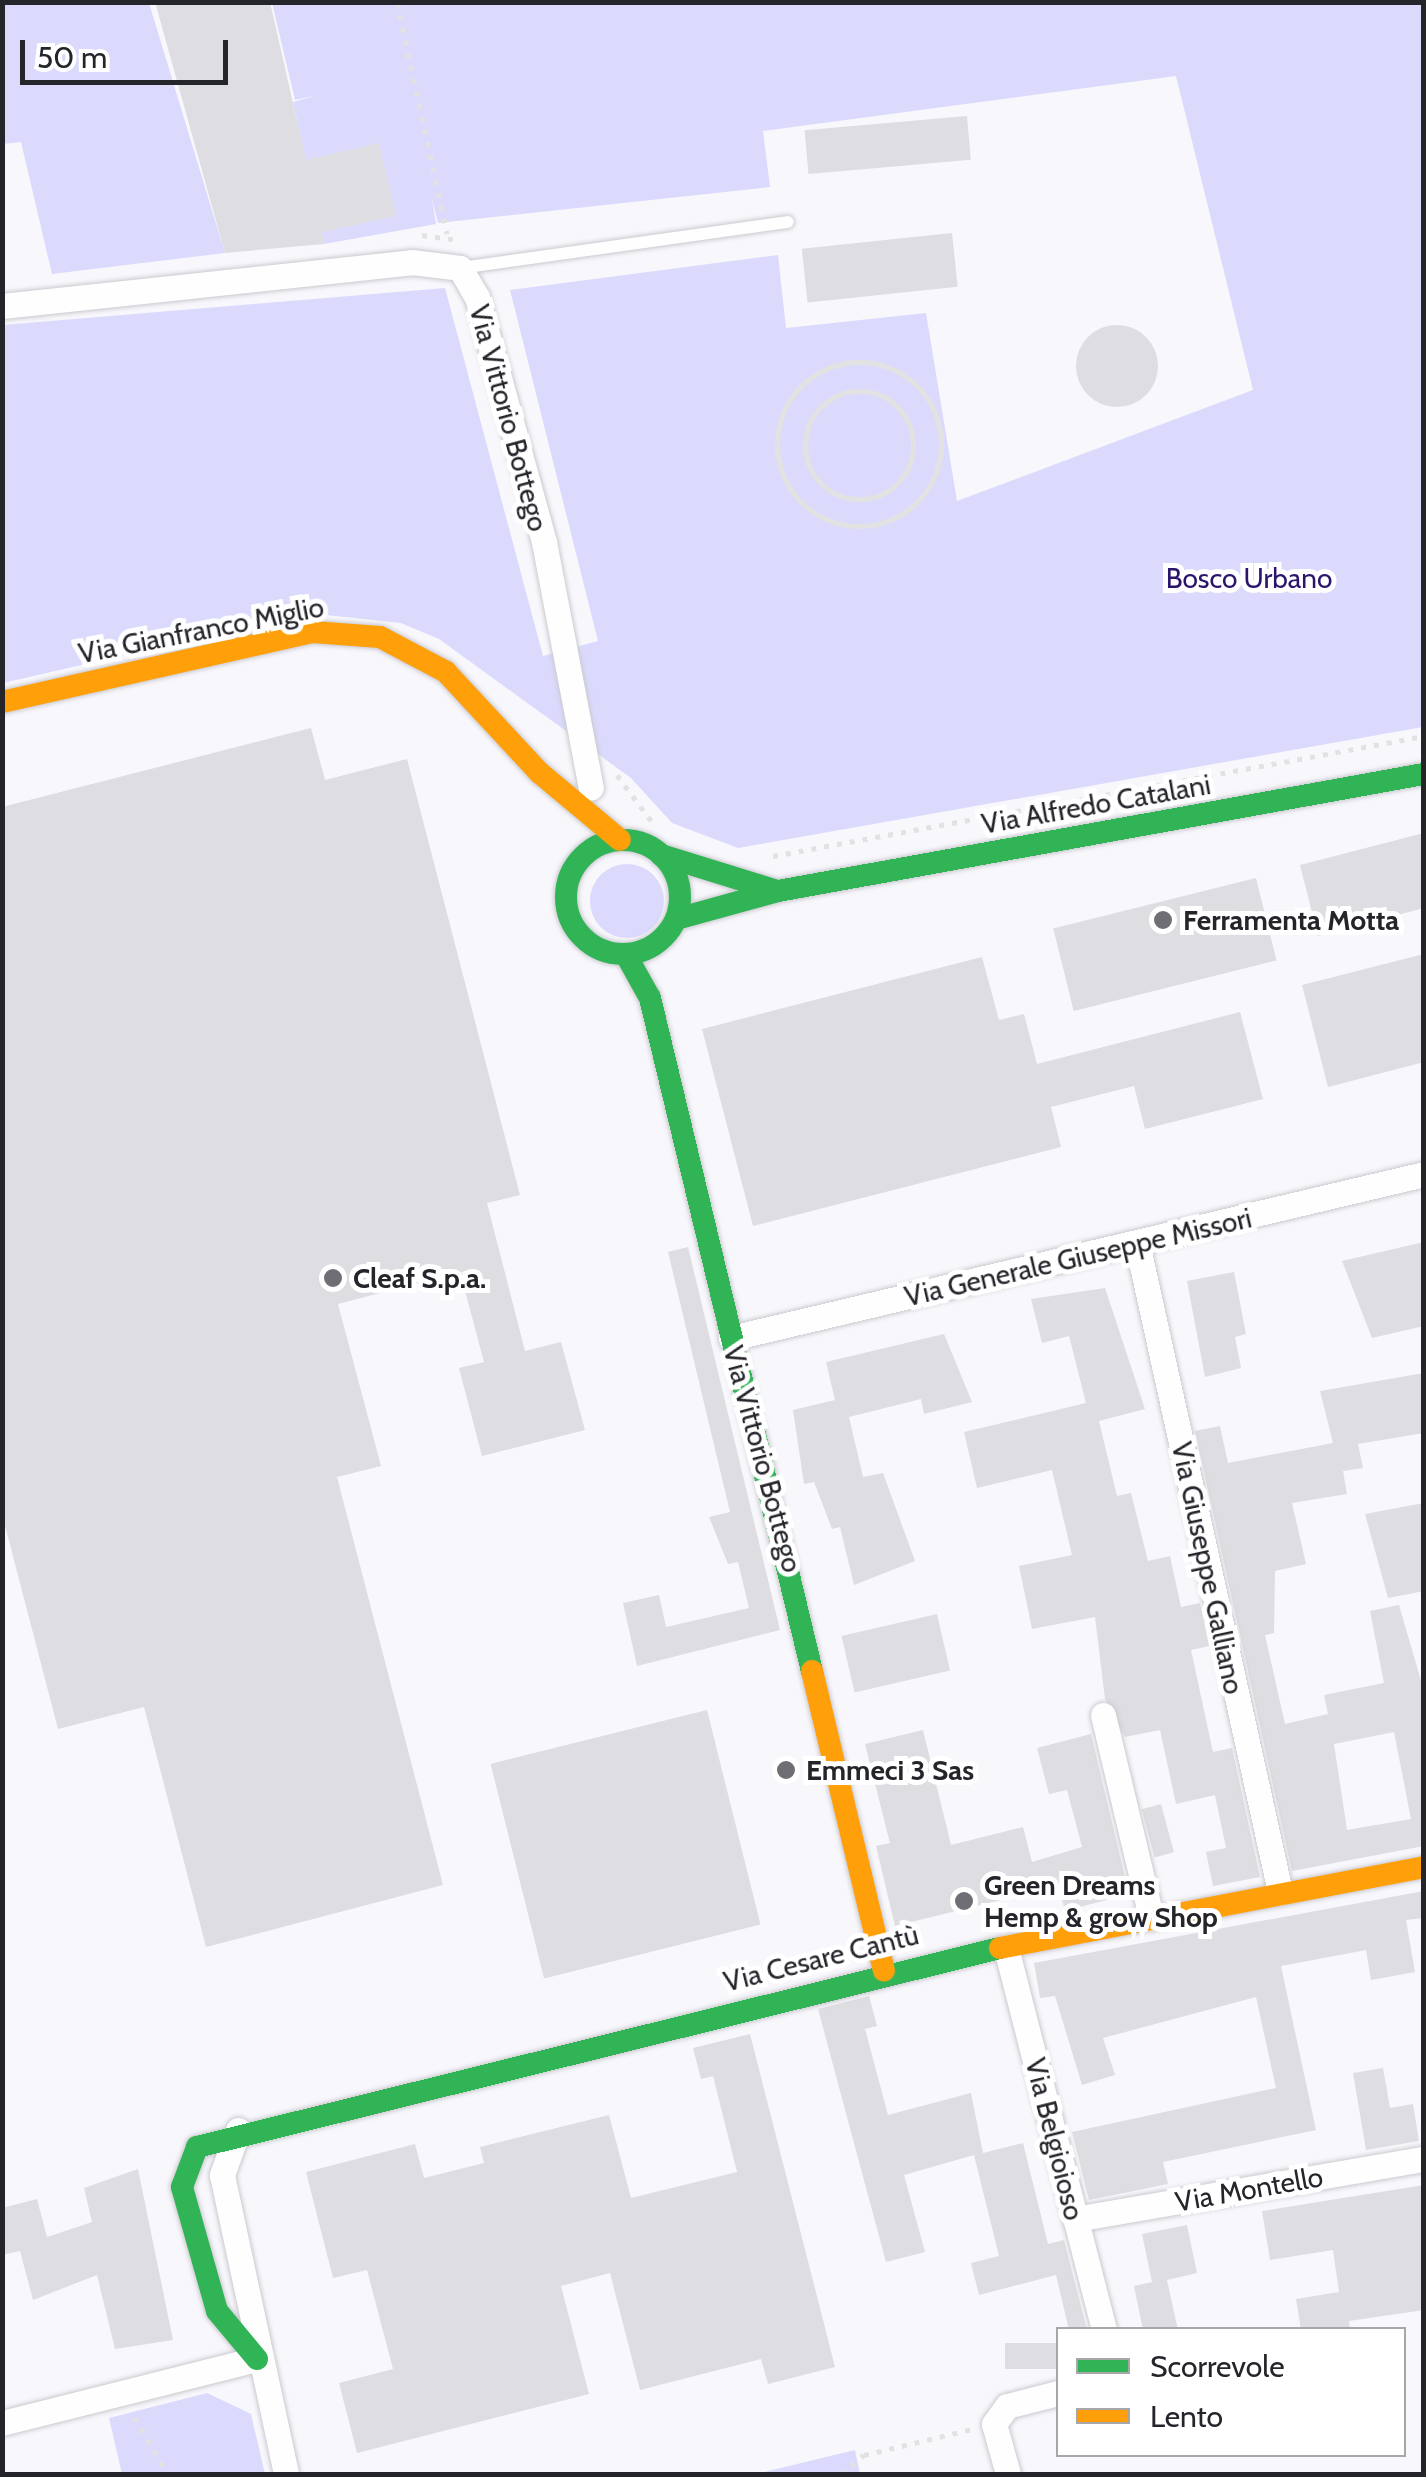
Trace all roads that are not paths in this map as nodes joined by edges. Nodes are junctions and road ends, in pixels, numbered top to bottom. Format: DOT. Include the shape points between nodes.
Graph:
graph roads {
  1 [pos="788,222"];
  2 [pos="473,267"];
  3 [pos="2,306"];
  4 [pos="2,702"];
  5 [pos="540,774"];
  6 [pos="1424,774"];
  7 [pos="592,788"];
  8 [pos="620,840"];
  9 [pos="663,844"];
  10 [pos="576,862"];
  11 [pos="778,891"];
  12 [pos="680,918"];
  13 [pos="626,955"];
  14 [pos="1424,1174"];
  15 [pos="1136,1244"];
  16 [pos="732,1338"];
  17 [pos="1103,1716"];
  18 [pos="1424,1867"];
  19 [pos="1280,1892"];
  20 [pos="1151,1917"];
  21 [pos="1006,1948"];
  22 [pos="884,1970"];
  23 [pos="238,2130"];
  24 [pos="1424,2159"];
  25 [pos="1075,2219"];
  26 [pos="1103,2327"];
  27 [pos="256,2360"];
  28 [pos="1056,2394"];
  29 [pos="2,2422"];
  30 [pos="286,2474"];
  31 [pos="1008,2474"];
  1 -- 2 [label="lane"];
  2 -- 3 [label="street, Via Vittorio Bottego" via="412,262"];
  2 -- 7 [label="street, Via Vittorio Bottego" via="544,542"];
  4 -- 5 [label="street, Via Gianfranco Miglio" via="312,632 364,634 446,672"];
  5 -- 8 [label="street, Via Gianfranco Miglio"];
  5 -- 10 [label="street, Via Gianfranco Miglio" via="570,826"];
  6 -- 11 [label="street, Via Alfredo Catalani"];
  8 -- 9 [label="street"];
  8 -- 10 [label="street"];
  9 -- 11 [label="street, Via Alfredo Catalani"];
  9 -- 12 [label="street" via="679,882"];
  10 -- 13 [label="street" via="566,891 573,926 600,949"];
  11 -- 12 [label="street, Via Alfredo Catalani"];
  12 -- 13 [label="street" via="660,942"];
  13 -- 16 [label="street, Via Vittorio Bottego" via="650,998"];
  14 -- 15 [label="street, Via Generale Giuseppe Missori"];
  15 -- 16 [label="street, Via Generale Giuseppe Missori"];
  15 -- 19 [label="street, Via Giuseppe Galliano"];
  16 -- 22 [label="street, Via Vittorio Bottego"];
  17 -- 20 [label="street"];
  18 -- 19 [label="street, Via Cesare Cantù"];
  19 -- 20 [label="street, Via Cesare Cantù"];
  20 -- 21 [label="street, Via Cesare Cantù"];
  21 -- 22 [label="street, Via Cesare Cantù"];
  21 -- 25 [label="street, Via Belgioioso"];
  22 -- 23 [label="street, Via Cesare Cantù"];
  23 -- 27 [label="street" via="222,2175"];
  23 -- 27 [label="street, Via Cesare Cantù" via="197,2147 182,2186 217,2311"];
  24 -- 25 [label="street, Via Montello"];
  25 -- 26 [label="street, Via Belgioioso"];
  27 -- 29 [label="street"];
  27 -- 30 [label="street"];
  28 -- 31 [label="street" via="1006,2406 994,2424"];
}
